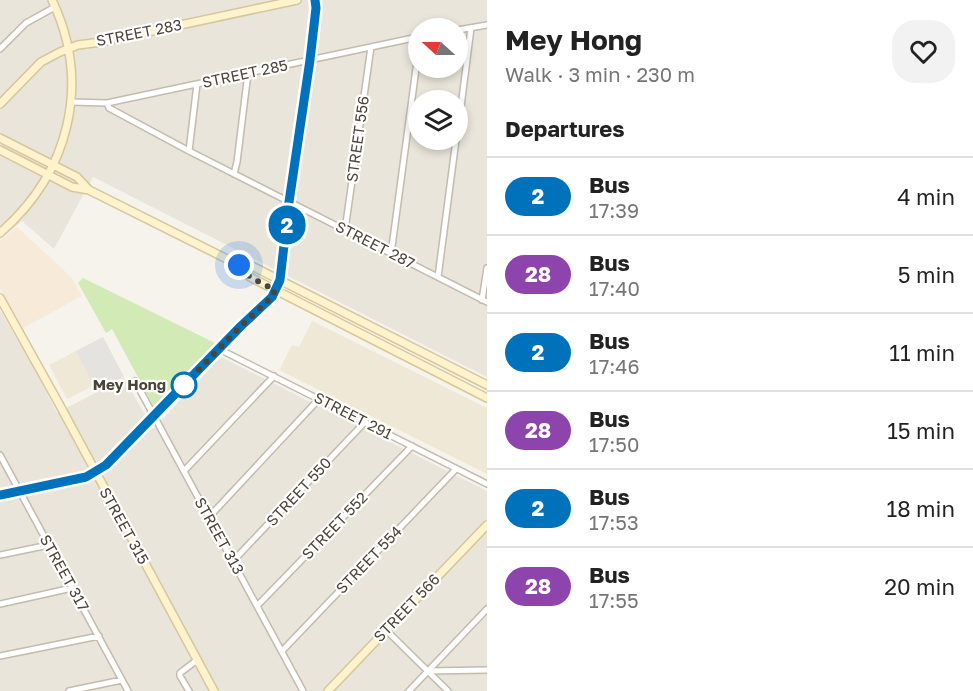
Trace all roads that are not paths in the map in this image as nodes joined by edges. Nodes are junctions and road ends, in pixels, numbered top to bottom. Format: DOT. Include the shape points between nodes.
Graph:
graph roads {
  1 [pos="297,0"];
  2 [pos="315,0"];
  3 [pos="53,3"];
  4 [pos="487,25"];
  5 [pos="468,28"];
  6 [pos="471,28"];
  7 [pos="408,40"];
  8 [pos="371,47"];
  9 [pos="0,49"];
  10 [pos="68,49"];
  11 [pos="310,60"];
  12 [pos="247,73"];
  13 [pos="415,78"];
  14 [pos="197,84"];
  15 [pos="463,90"];
  16 [pos="71,102"];
  17 [pos="107,103"];
  18 [pos="0,104"];
  19 [pos="0,138"];
  20 [pos="455,150"];
  21 [pos="0,151"];
  22 [pos="189,151"];
  23 [pos="54,165"];
  24 [pos="234,174"];
  25 [pos="49,175"];
  26 [pos="89,189"];
  27 [pos="289,202"];
  28 [pos="345,230"];
  29 [pos="0,233"];
  30 [pos="391,254"];
  31 [pos="239,265"];
  32 [pos="487,268"];
  33 [pos="438,277"];
  34 [pos="280,280"];
  35 [pos="275,290"];
  36 [pos="0,298"];
  37 [pos="485,301"];
  38 [pos="219,349"];
  39 [pos="274,376"];
  40 [pos="135,381"];
  41 [pos="487,385"];
  42 [pos="487,398"];
  43 [pos="319,399"];
  44 [pos="154,416"];
  45 [pos="365,422"];
  46 [pos="412,446"];
  47 [pos="0,455"];
  48 [pos="456,469"];
  49 [pos="184,471"];
  50 [pos="95,472"];
  51 [pos="487,484"];
  52 [pos="20,490"];
  53 [pos="0,495"];
  54 [pos="209,517"];
  55 [pos="487,525"];
  56 [pos="49,545"];
  57 [pos="0,555"];
  58 [pos="233,561"];
  59 [pos="72,588"];
  60 [pos="0,604"];
  61 [pos="257,606"];
  62 [pos="487,609"];
  63 [pos="386,630"];
  64 [pos="99,636"];
  65 [pos="282,651"];
  66 [pos="0,656"];
  67 [pos="197,660"];
  68 [pos="487,670"];
  69 [pos="427,671"];
  70 [pos="122,680"];
  71 [pos="187,690"];
  72 [pos="69,691"];
  73 [pos="128,691"];
  74 [pos="214,691"];
  75 [pos="303,691"];
  76 [pos="328,691"];
  77 [pos="409,691"];
  78 [pos="448,691"];
  1 -- 10 [label="street, STREET 283"];
  2 -- 11 [label="street"];
  3 -- 9 [label="street"];
  3 -- 10 [label="street"];
  4 -- 6 [label="street"];
  5 -- 6 [label="street"];
  6 -- 15 [label="street"];
  7 -- 8 [label="street, STREET 285"];
  8 -- 11 [label="street, STREET 285"];
  8 -- 28 [label="street, STREET 556"];
  10 -- 16 [label="street"];
  10 -- 18 [label="street, STREET 283" via="41,62"];
  11 -- 12 [label="street, STREET 285"];
  11 -- 27 [label="street"];
  12 -- 14 [label="street, STREET 285"];
  12 -- 24 [label="street"];
  13 -- 30 [label="street"];
  14 -- 17 [label="street, STREET 285"];
  14 -- 22 [label="street"];
  16 -- 17 [label="street, STREET 285"];
  16 -- 23 [label="street"];
  17 -- 22 [label="street, STREET 287" via="109,108"];
  19 -- 23 [label="street"];
  20 -- 33 [label="street"];
  21 -- 25 [label="street"];
  22 -- 24 [label="street, STREET 287"];
  23 -- 25 [label="street"];
  23 -- 26 [label="street" via="77,177"];
  24 -- 27 [label="street, STREET 287"];
  25 -- 26 [label="street" via="72,187"];
  25 -- 29 [label="street" via="28,206"];
  26 -- 31 [label="street"];
  27 -- 28 [label="street, STREET 287"];
  27 -- 34 [label="street"];
  28 -- 30 [label="street, STREET 287"];
  30 -- 33 [label="street, STREET 287"];
  31 -- 34 [label="street" via="254,267"];
  31 -- 35 [label="street" via="250,277"];
  32 -- 37 [label="street"];
  33 -- 37 [label="street, STREET 287"];
  34 -- 35 [label="street"];
  34 -- 41 [label="street"];
  35 -- 38 [label="street"];
  35 -- 42 [label="street"];
  36 -- 50 [label="street, STREET 315"];
  38 -- 39 [label="street, STREET 291"];
  38 -- 44 [label="street"];
  39 -- 43 [label="street, STREET 291"];
  39 -- 49 [label="street"];
  40 -- 44 [label="street, STREET 313"];
  43 -- 45 [label="street, STREET 291"];
  43 -- 54 [label="street"];
  44 -- 49 [label="street, STREET 313"];
  44 -- 50 [label="street"];
  45 -- 46 [label="street, STREET 291"];
  45 -- 58 [label="street, STREET 550"];
  46 -- 48 [label="street, STREET 291"];
  46 -- 61 [label="street, STREET 552"];
  47 -- 52 [label="street, STREET 317"];
  48 -- 51 [label="street, STREET 291"];
  48 -- 65 [label="street, STREET 554"];
  49 -- 54 [label="street, STREET 313"];
  50 -- 52 [label="street"];
  50 -- 67 [label="street, STREET 315"];
  52 -- 53 [label="street"];
  52 -- 56 [label="street, STREET 317"];
  54 -- 58 [label="street, STREET 313"];
  55 -- 63 [label="street, STREET 566"];
  56 -- 57 [label="street"];
  56 -- 59 [label="street, STREET 317"];
  58 -- 61 [label="street, STREET 313"];
  59 -- 60 [label="street"];
  59 -- 64 [label="street, STREET 317"];
  61 -- 65 [label="street, STREET 313"];
  62 -- 69 [label="street"];
  63 -- 69 [label="street"];
  63 -- 76 [label="street, STREET 566"];
  64 -- 66 [label="street"];
  64 -- 70 [label="street, STREET 317"];
  65 -- 75 [label="street, STREET 313"];
  67 -- 71 [label="street" via="180,673"];
  67 -- 74 [label="street, STREET 315"];
  68 -- 69 [label="street"];
  69 -- 77 [label="street"];
  69 -- 78 [label="street"];
  70 -- 72 [label="street"];
  70 -- 73 [label="street, STREET 317"];
}
